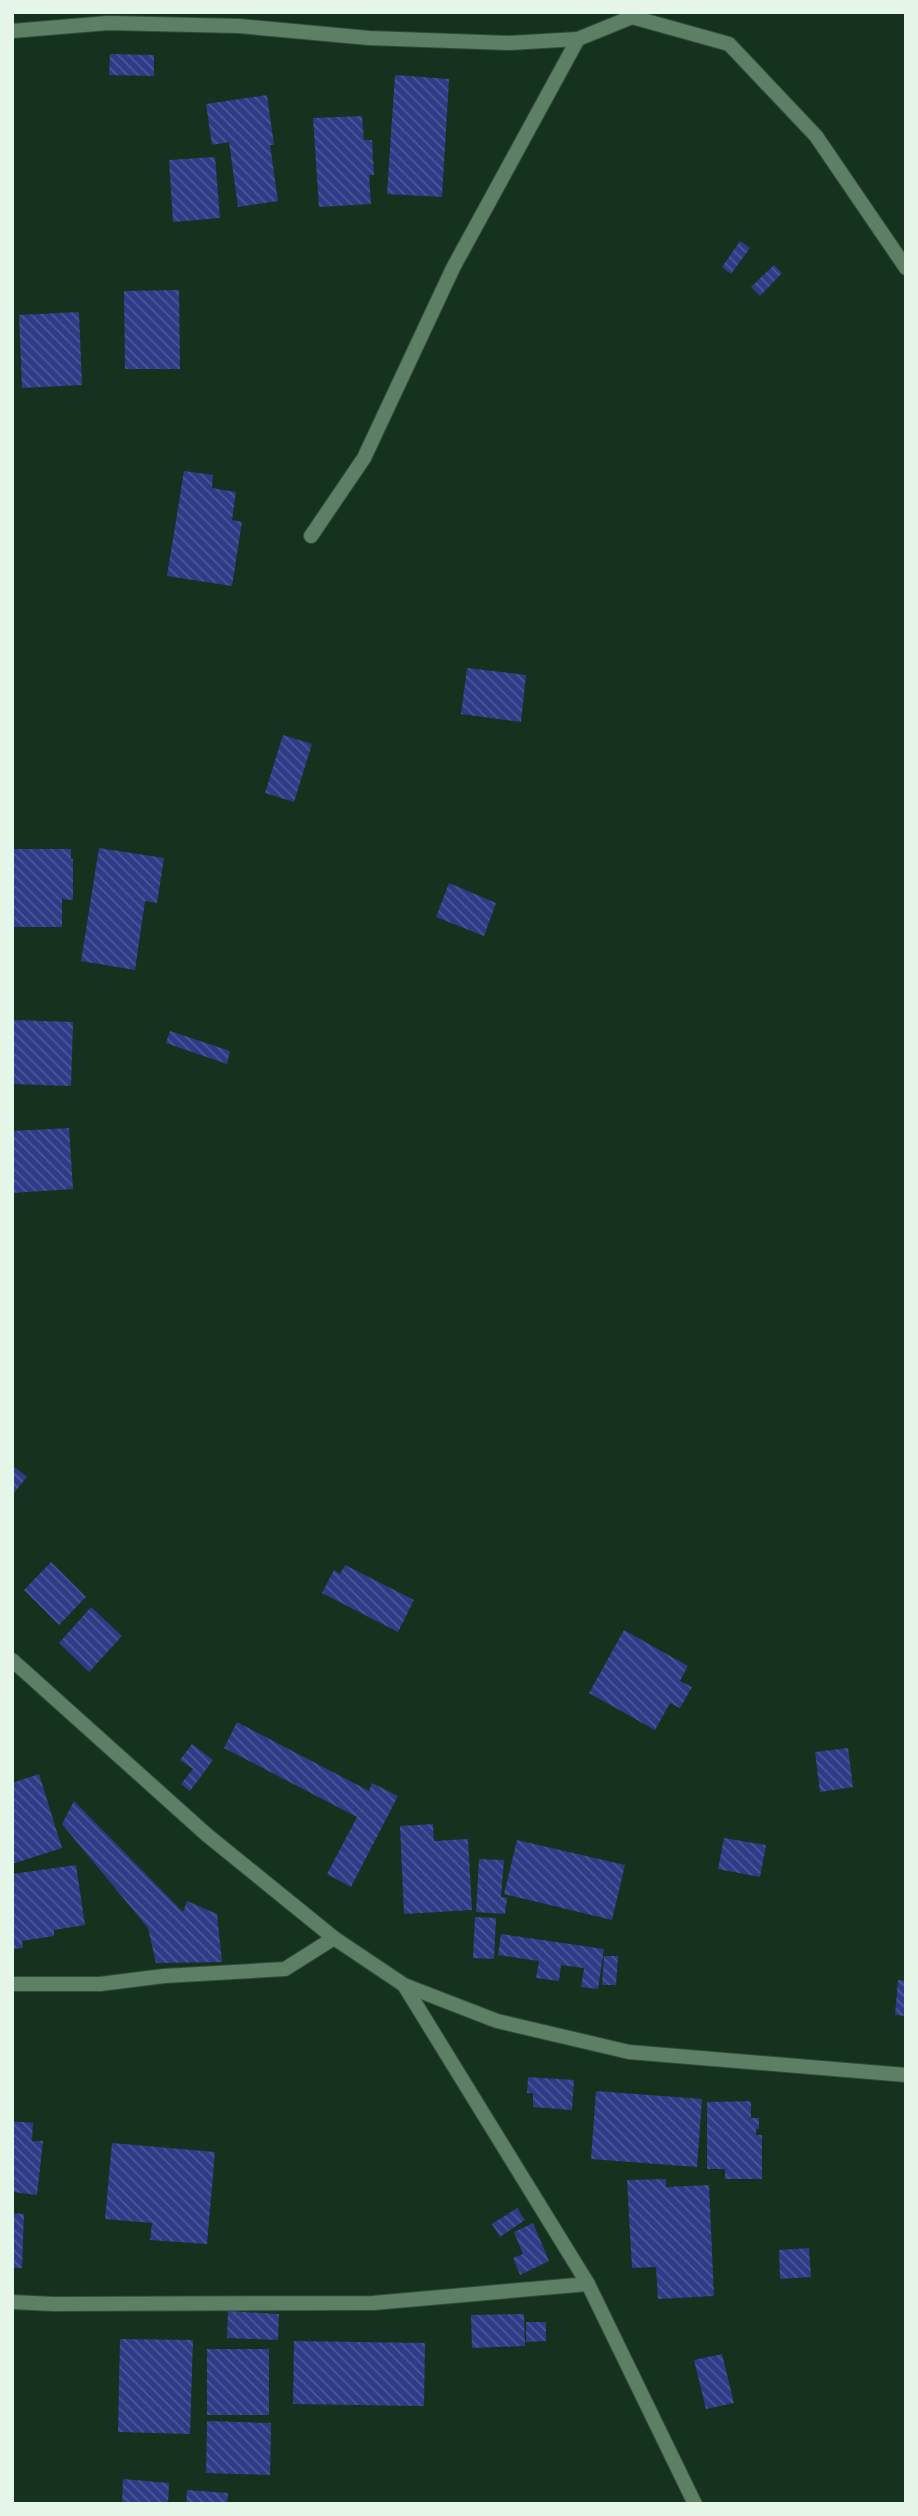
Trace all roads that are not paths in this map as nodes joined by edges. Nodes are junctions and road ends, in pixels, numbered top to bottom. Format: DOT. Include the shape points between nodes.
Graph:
graph roads {
  1 [pos="634,14"];
  2 [pos="12,31"];
  3 [pos="578,39"];
  4 [pos="906,268"];
  5 [pos="311,536"];
  6 [pos="12,1660"];
  7 [pos="334,1938"];
  8 [pos="12,1983"];
  9 [pos="404,1985"];
  10 [pos="906,2075"];
  11 [pos="587,2284"];
  12 [pos="12,2302"];
  13 [pos="695,2504"];
  1 -- 3 [label="street"];
  1 -- 4 [label="street" via="729,44 816,136"];
  2 -- 3 [label="street" via="108,23 239,26 509,43"];
  3 -- 5 [label="street" via="453,268 364,458"];
  6 -- 7 [label="street" via="207,1835"];
  7 -- 8 [label="street" via="285,1969 100,1984"];
  7 -- 9 [label="street"];
  9 -- 10 [label="street" via="497,2021 629,2052"];
  9 -- 11 [label="street"];
  11 -- 12 [label="street" via="373,2303"];
  11 -- 13 [label="street"];
}
